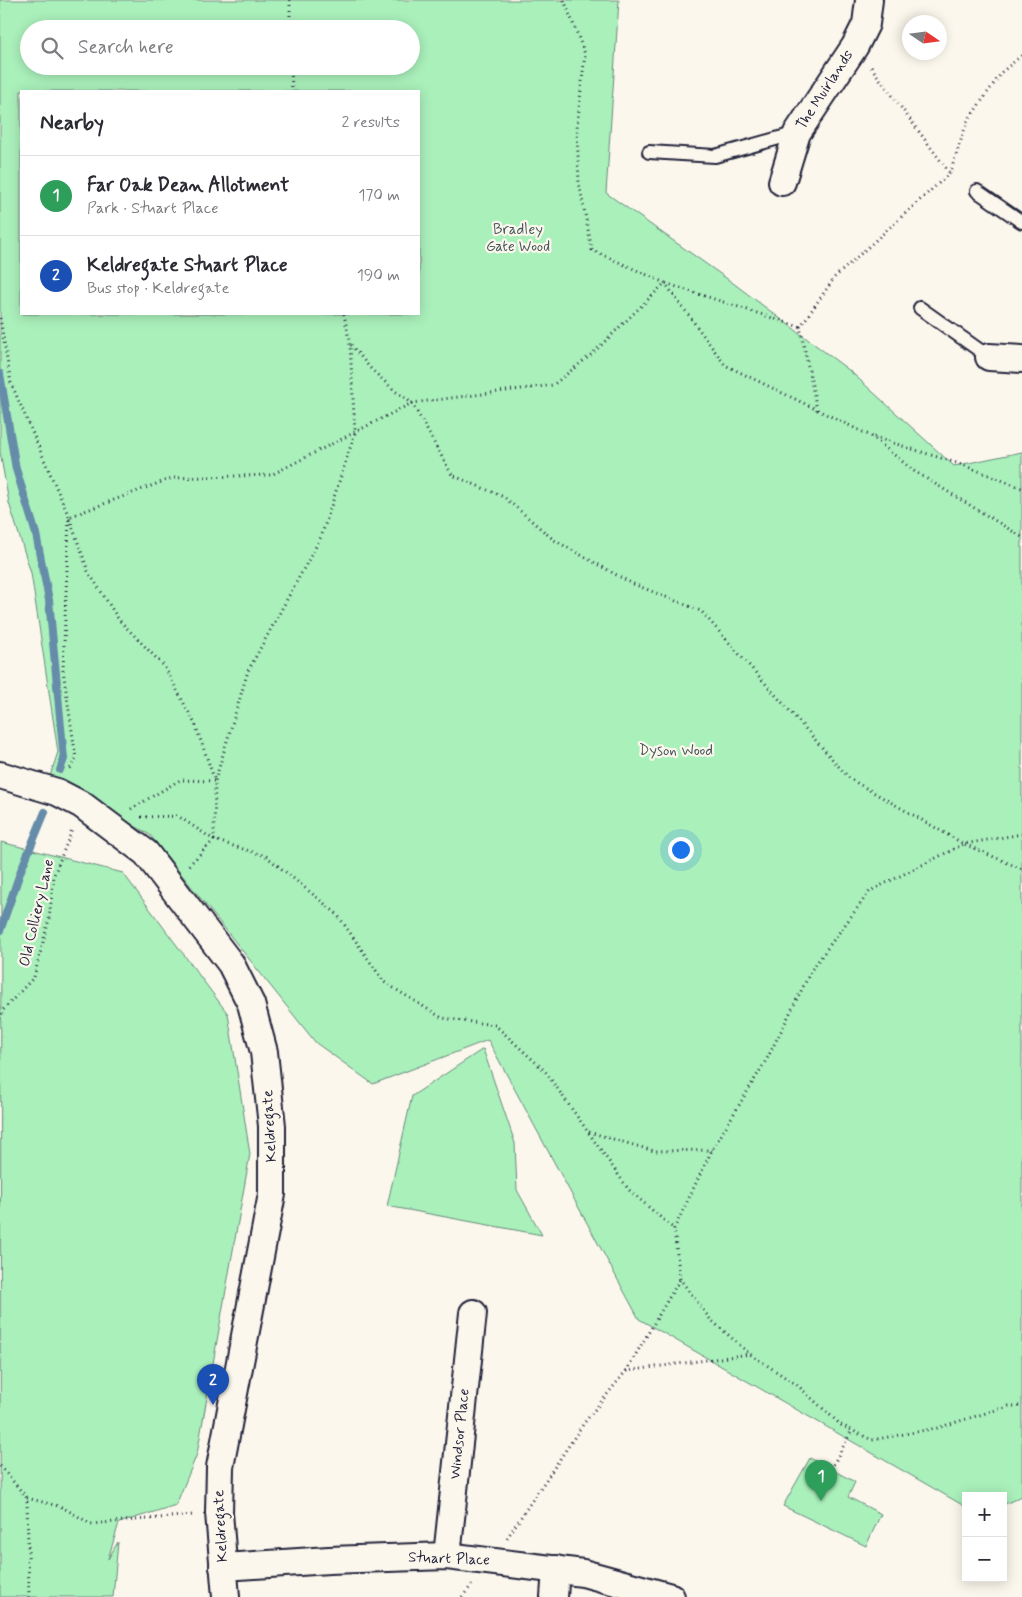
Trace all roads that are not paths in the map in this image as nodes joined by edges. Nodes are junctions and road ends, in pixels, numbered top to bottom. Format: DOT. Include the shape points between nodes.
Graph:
graph roads {
  1 [pos="868,0"];
  2 [pos="797,133"];
  3 [pos="649,152"];
  4 [pos="782,182"];
  5 [pos="977,191"];
  6 [pos="1022,222"];
  7 [pos="920,308"];
  8 [pos="989,357"];
  9 [pos="1022,359"];
  10 [pos="0,775"];
  11 [pos="472,1313"];
  12 [pos="447,1556"];
  13 [pos="223,1567"];
  14 [pos="556,1568"];
  15 [pos="226,1597"];
  16 [pos="554,1597"];
  17 [pos="671,1597"];
  1 -- 2 [label="street, The Muirlands" via="866,24"];
  2 -- 3 [label="lane" via="715,156"];
  2 -- 4 [label="street, The Muirlands"];
  5 -- 6 [label="lane"];
  7 -- 8 [label="lane"];
  8 -- 9 [label="street"];
  10 -- 13 [label="street, Keldregate" via="57,792 113,820 172,885 231,964 251,1004 264,1052 272,1126 272,1194 220,1467"];
  11 -- 12 [label="street, Windsor Place"];
  12 -- 13 [label="street, Stuart Place"];
  12 -- 14 [label="street, Stuart Place"];
  13 -- 15 [label="street, Keldregate"];
  14 -- 16 [label="street"];
  14 -- 17 [label="street, Stuart Place"];
}
